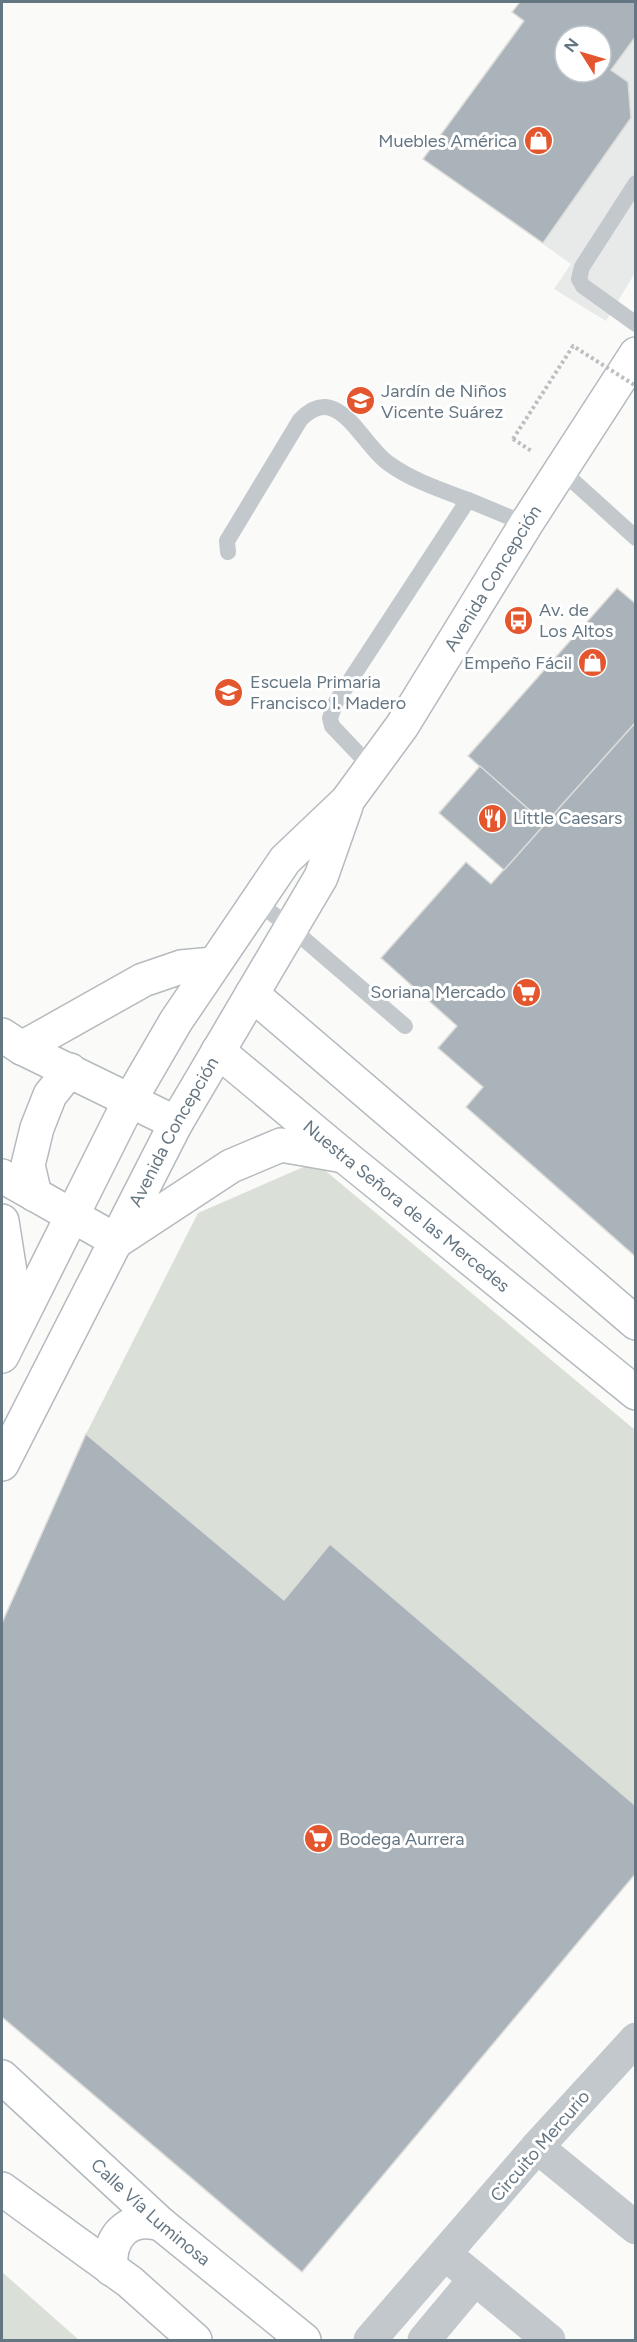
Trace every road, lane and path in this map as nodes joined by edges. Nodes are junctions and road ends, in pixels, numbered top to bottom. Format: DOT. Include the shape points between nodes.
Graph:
graph roads {
  1 [pos="636,183"];
  2 [pos="636,324"];
  3 [pos="636,354"];
  4 [pos="636,386"];
  5 [pos="513,439"];
  6 [pos="562,471"];
  7 [pos="468,500"];
  8 [pos="526,524"];
  9 [pos="636,538"];
  10 [pos="228,552"];
  11 [pos="372,768"];
  12 [pos="347,801"];
  13 [pos="257,902"];
  14 [pos="290,927"];
  15 [pos="213,964"];
  16 [pos="252,994"];
  17 [pos="176,1021"];
  18 [pos="405,1026"];
  19 [pos="12,1042"];
  20 [pos="218,1051"];
  21 [pos="70,1070"];
  22 [pos="130,1100"];
  23 [pos="176,1123"];
  24 [pos="344,1156"];
  25 [pos="2,1176"];
  26 [pos="34,1195"];
  27 [pos="72,1216"];
  28 [pos="2,1221"];
  29 [pos="117,1241"];
  30 [pos="636,1323"];
  31 [pos="2,1355"];
  32 [pos="636,1393"];
  33 [pos="2,1464"];
  34 [pos="636,2039"];
  35 [pos="2,2077"];
  36 [pos="537,2147"];
  37 [pos="2,2188"];
  38 [pos="161,2224"];
  39 [pos="636,2228"];
  40 [pos="445,2254"];
  41 [pos="111,2269"];
  42 [pos="475,2279"];
  43 [pos="195,2340"];
  44 [pos="304,2340"];
  45 [pos="370,2340"];
  46 [pos="424,2340"];
  47 [pos="549,2340"];
  1 -- 2 [label="lane" via="582,267 579,279 583,286"];
  3 -- 6 [label="main road, Avenida Concepción"];
  4 -- 5 [label="path, bridge" via="573,346"];
  6 -- 8 [label="main road, Avenida Concepción"];
  6 -- 9 [label="lane"];
  7 -- 8 [label="lane"];
  7 -- 10 [label="lane" via="432,487 389,464 337,411 324,406 310,409 227,541"];
  7 -- 11 [label="lane" via="332,710 332,726"];
  8 -- 11 [label="main road, Avenida Concepción"];
  11 -- 12 [label="main road, Avenida Concepción"];
  12 -- 13 [label="main road, Avenida Concepción" via="285,860"];
  12 -- 14 [label="main road, Avenida Concepción" via="321,877"];
  13 -- 14 [label="lane"];
  13 -- 15 [label="main road, Avenida Concepción"];
  14 -- 16 [label="main road, Avenida Concepción"];
  14 -- 18 [label="lane"];
  15 -- 16 [label="main road"];
  15 -- 17 [label="main road, Avenida Concepción"];
  15 -- 19 [label="main road" via="181,967 143,980"];
  16 -- 20 [label="main road, Avenida Concepción"];
  16 -- 30 [label="main road"];
  17 -- 20 [label="main road, Nuestra Señora de las Mercedes"];
  17 -- 22 [label="main road, Avenida Concepción"];
  19 -- 21 [label="main road"];
  20 -- 23 [label="main road, Avenida Concepción"];
  20 -- 24 [label="main road, Nuestra Señora de las Mercedes"];
  21 -- 22 [label="main road"];
  21 -- 26 [label="main road" via="50,1095 37,1128 28,1165"];
  22 -- 23 [label="main road"];
  22 -- 27 [label="main road, Avenida Concepción"];
  23 -- 29 [label="main road, Avenida Concepción"];
  24 -- 29 [label="main road" via="281,1145 231,1166"];
  24 -- 32 [label="main road, Nuestra Señora de las Mercedes"];
  25 -- 26 [label="main road"];
  26 -- 27 [label="main road"];
  27 -- 29 [label="main road"];
  27 -- 31 [label="main road, Avenida Concepción"];
  28 -- 31 [label="main road" via="10,1272"];
  29 -- 33 [label="main road, Avenida Concepción"];
  34 -- 36 [label="street, Circuito Mercurio"];
  35 -- 38 [label="main road, Calle Vía Luminosa"];
  36 -- 39 [label="street"];
  36 -- 40 [label="street, Circuito Mercurio"];
  37 -- 41 [label="main road"];
  38 -- 41 [label="main road" via="138,2222 118,2235 110,2257"];
  38 -- 44 [label="main road, Calle Vía Luminosa"];
  40 -- 42 [label="street"];
  40 -- 45 [label="street, Circuito Mercurio"];
  41 -- 43 [label="main road"];
  42 -- 46 [label="street"];
  42 -- 47 [label="street"];
}
